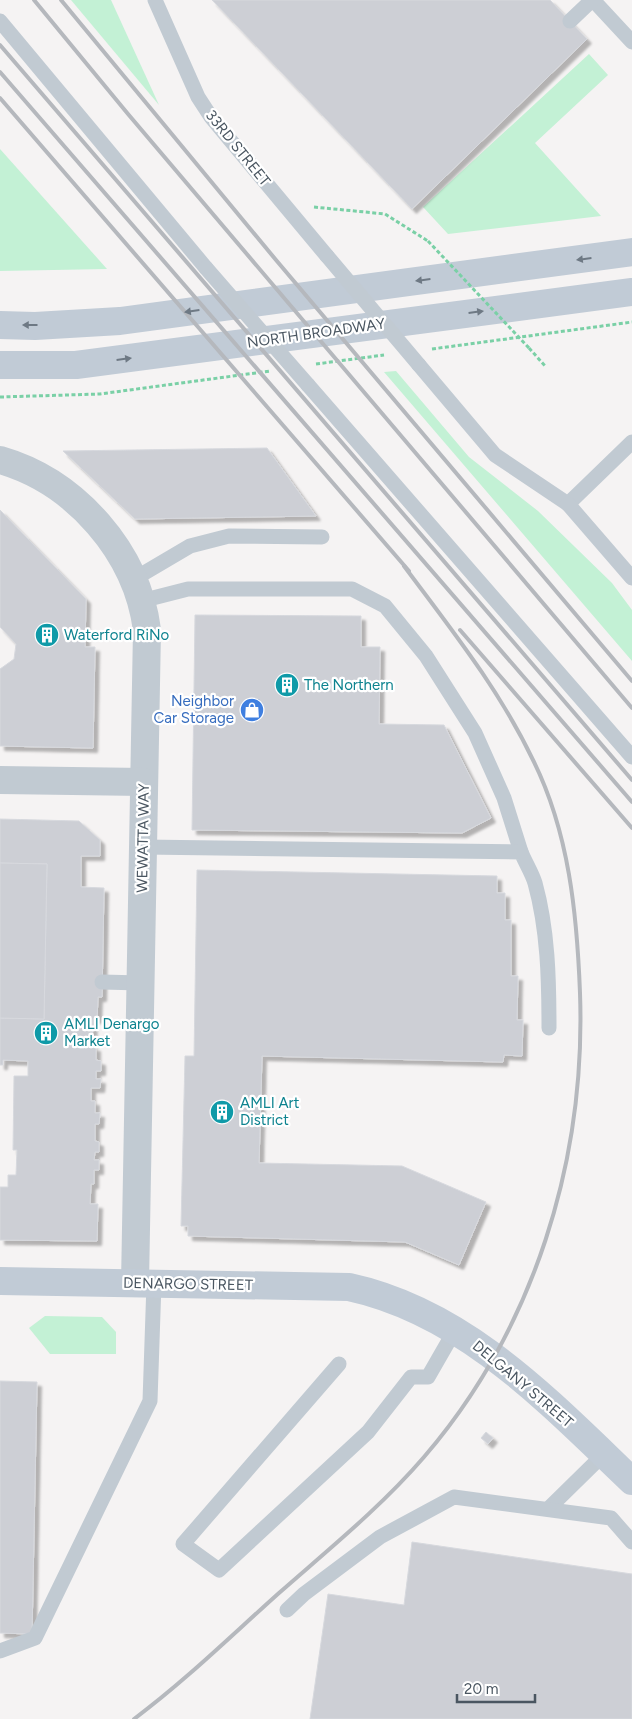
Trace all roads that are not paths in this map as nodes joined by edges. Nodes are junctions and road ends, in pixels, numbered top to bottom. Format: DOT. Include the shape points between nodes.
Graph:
graph roads {
  1 [pos="154,0"];
  2 [pos="592,0"];
  3 [pos="0,21"];
  4 [pos="570,21"];
  5 [pos="632,42"];
  6 [pos="632,252"];
  7 [pos="632,292"];
  8 [pos="0,325"];
  9 [pos="0,365"];
  10 [pos="632,442"];
  11 [pos="0,460"];
  12 [pos="568,504"];
  13 [pos="322,537"];
  14 [pos="632,578"];
  15 [pos="137,590"];
  16 [pos="632,757"];
  17 [pos="0,780"];
  18 [pos="144,782"];
  19 [pos="143,847"];
  20 [pos="521,852"];
  21 [pos="102,982"];
  22 [pos="141,984"];
  23 [pos="550,1028"];
  24 [pos="0,1281"];
  25 [pos="145,1283"];
  26 [pos="375,1292"];
  27 [pos="455,1330"];
  28 [pos="339,1364"];
  29 [pos="622,1467"];
  30 [pos="548,1509"];
  31 [pos="632,1542"];
  32 [pos="287,1610"];
  33 [pos="0,1651"];
  1 -- 12 [label="lane, 33RD STREET, bridge" via="198,97 211,117 495,455"];
  2 -- 4 [label="lane"];
  2 -- 5 [label="lane"];
  3 -- 16 [label="lane, bridge" via="206,268"];
  6 -- 8 [label="main road, one-way" via="120,321"];
  9 -- 7 [label="main road, NORTH BROADWAY, one-way" via="76,365"];
  10 -- 12 [label="lane"];
  11 -- 15 [label="street, WEWATTA WAY" via="30,473 69,498 92,518 119,549"];
  12 -- 14 [label="lane, 33RD STREET"];
  13 -- 15 [label="lane" via="229,536 190,546"];
  15 -- 18 [label="street, WEWATTA WAY" via="147,630"];
  15 -- 20 [label="lane" via="352,589 385,606 426,656 475,733 504,798"];
  17 -- 18 [label="street"];
  18 -- 19 [label="street, WEWATTA WAY"];
  19 -- 20 [label="lane"];
  19 -- 22 [label="street, WEWATTA WAY"];
  20 -- 23 [label="lane" via="535,882 545,938"];
  21 -- 22 [label="lane"];
  22 -- 25 [label="street, WEWATTA WAY"];
  24 -- 25 [label="main road, DENARGO STREET"];
  25 -- 26 [label="main road, DENARGO STREET" via="349,1286"];
  25 -- 33 [label="lane" via="150,1401 35,1638"];
  26 -- 27 [label="main road, DELGANY STREET"];
  27 -- 28 [label="lane" via="428,1377 411,1377 368,1432 218,1570 183,1544"];
  27 -- 29 [label="main road, DELGANY STREET" via="494,1355"];
  29 -- 30 [label="lane"];
  30 -- 31 [label="lane" via="611,1518"];
  30 -- 32 [label="lane" via="454,1497 380,1537"];
}
